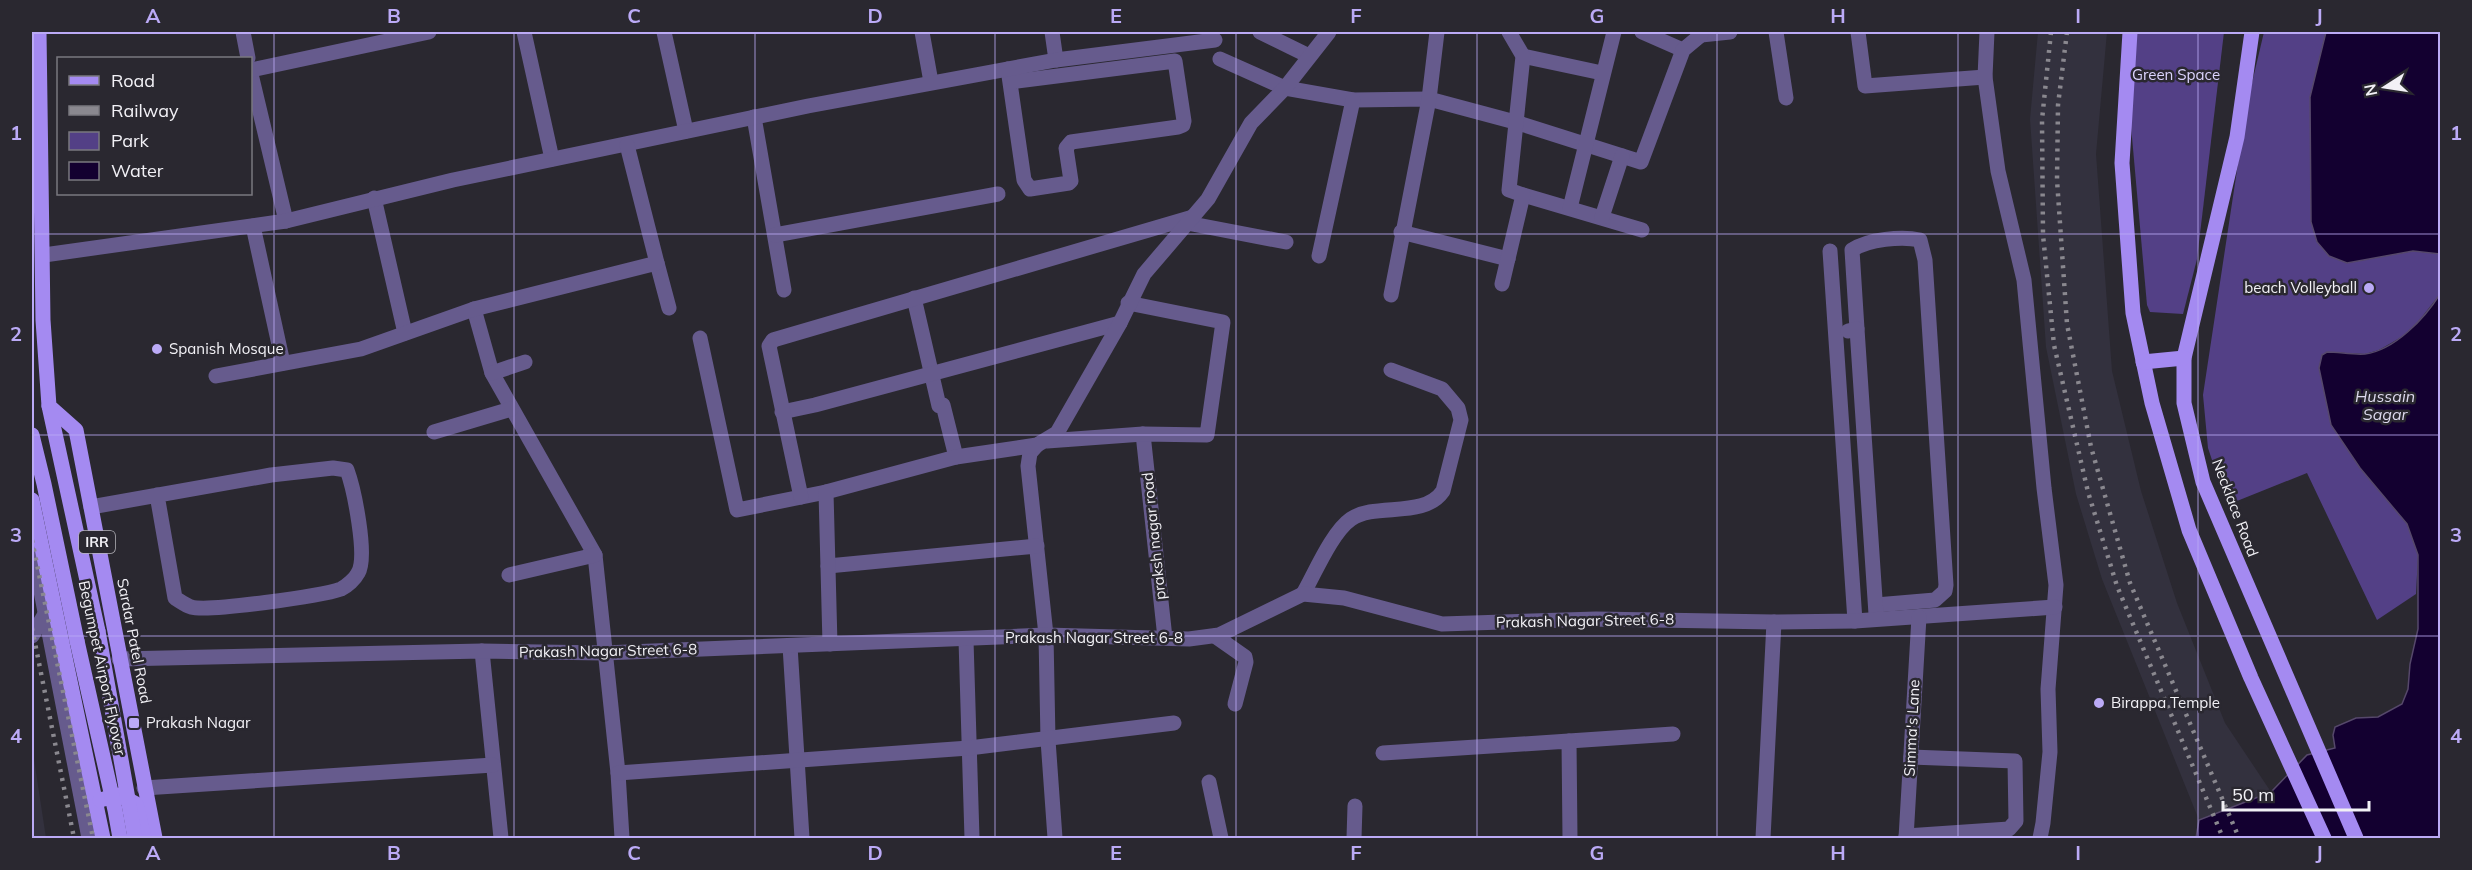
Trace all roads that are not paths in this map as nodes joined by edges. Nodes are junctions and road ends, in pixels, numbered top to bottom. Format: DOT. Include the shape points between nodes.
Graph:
graph roads {
  1 [pos="39,32"];
  2 [pos="243,32"];
  3 [pos="429,32"];
  4 [pos="525,32"];
  5 [pos="664,32"];
  6 [pos="922,32"];
  7 [pos="1052,32"];
  8 [pos="1260,32"];
  9 [pos="1329,32"];
  10 [pos="1437,32"];
  11 [pos="1509,32"];
  12 [pos="1614,32"];
  13 [pos="1642,32"];
  14 [pos="1730,32"];
  15 [pos="1776,32"];
  16 [pos="1858,32"];
  17 [pos="1987,32"];
  18 [pos="2130,32"];
  19 [pos="2252,32"];
  20 [pos="1701,33"];
  21 [pos="388,36"];
  22 [pos="1215,39"];
  23 [pos="1173,44"];
  24 [pos="1683,50"];
  25 [pos="1309,56"];
  26 [pos="1523,56"];
  27 [pos="248,57"];
  28 [pos="1220,59"];
  29 [pos="1056,60"];
  30 [pos="1176,61"];
  31 [pos="252,70"];
  32 [pos="1602,73"];
  33 [pos="1009,75"];
  34 [pos="1985,77"];
  35 [pos="252,78"];
  36 [pos="932,82"];
  37 [pos="1285,88"];
  38 [pos="1786,98"];
  39 [pos="1429,99"];
  40 [pos="1353,100"];
  41 [pos="754,117"];
  42 [pos="1515,122"];
  43 [pos="686,131"];
  44 [pos="1585,144"];
  45 [pos="627,145"];
  46 [pos="1622,156"];
  47 [pos="552,159"];
  48 [pos="998,194"];
  49 [pos="1522,195"];
  50 [pos="374,198"];
  51 [pos="1570,208"];
  52 [pos="1602,217"];
  53 [pos="1190,220"];
  54 [pos="286,221"];
  55 [pos="253,226"];
  56 [pos="1642,230"];
  57 [pos="1401,232"];
  58 [pos="775,235"];
  59 [pos="1286,242"];
  60 [pos="1830,251"];
  61 [pos="44,255"];
  62 [pos="1319,256"];
  63 [pos="1508,259"];
  64 [pos="657,263"];
  65 [pos="1502,284"];
  66 [pos="784,290"];
  67 [pos="1391,295"];
  68 [pos="914,298"];
  69 [pos="1128,303"];
  70 [pos="669,308"];
  71 [pos="474,309"];
  72 [pos="1120,323"];
  73 [pos="1857,329"];
  74 [pos="405,333"];
  75 [pos="1836,333"];
  76 [pos="700,338"];
  77 [pos="2184,358"];
  78 [pos="525,362"];
  79 [pos="2143,362"];
  80 [pos="283,363"];
  81 [pos="1391,370"];
  82 [pos="492,373"];
  83 [pos="930,373"];
  84 [pos="216,376"];
  85 [pos="48,406"];
  86 [pos="511,409"];
  87 [pos="782,412"];
  88 [pos="434,432"];
  89 [pos="1143,434"];
  90 [pos="32,435"];
  91 [pos="1042,443"];
  92 [pos="956,457"];
  93 [pos="826,492"];
  94 [pos="157,495"];
  95 [pos="801,497"];
  96 [pos="32,500"];
  97 [pos="91,507"];
  98 [pos="32,544"];
  99 [pos="1037,546"];
  100 [pos="595,555"];
  101 [pos="828,566"];
  102 [pos="509,575"];
  103 [pos="1303,594"];
  104 [pos="2055,607"];
  105 [pos="1876,612"];
  106 [pos="45,614"];
  107 [pos="1919,617"];
  108 [pos="1855,621"];
  109 [pos="1774,622"];
  110 [pos="1046,635"];
  111 [pos="32,636"];
  112 [pos="1215,636"];
  113 [pos="1165,638"];
  114 [pos="966,640"];
  115 [pos="830,644"];
  116 [pos="790,646"];
  117 [pos="482,651"];
  118 [pos="604,653"];
  119 [pos="119,659"];
  120 [pos="1235,704"];
  121 [pos="1174,723"];
  122 [pos="1673,734"];
  123 [pos="1048,740"];
  124 [pos="1569,741"];
  125 [pos="969,748"];
  126 [pos="1383,753"];
  127 [pos="1911,757"];
  128 [pos="796,760"];
  129 [pos="493,765"];
  130 [pos="618,773"];
  131 [pos="1209,782"];
  132 [pos="144,788"];
  133 [pos="95,804"];
  134 [pos="1355,806"];
  135 [pos="95,833"];
  136 [pos="1906,837"];
  137 [pos="120,838"];
  138 [pos="135,838"];
  139 [pos="144,838"];
  140 [pos="155,838"];
  141 [pos="501,838"];
  142 [pos="622,838"];
  143 [pos="802,838"];
  144 [pos="972,838"];
  145 [pos="1055,838"];
  146 [pos="1221,838"];
  147 [pos="1354,838"];
  148 [pos="1570,838"];
  149 [pos="1763,838"];
  150 [pos="2040,838"];
  151 [pos="2324,838"];
  152 [pos="2356,838"];
  1 -- 61 [label="main road, IRR"];
  2 -- 27 [label="street"];
  3 -- 21 [label="street"];
  4 -- 47 [label="street"];
  5 -- 43 [label="street"];
  6 -- 36 [label="street"];
  7 -- 29 [label="street"];
  8 -- 25 [label="street"];
  9 -- 25 [label="street"];
  10 -- 39 [label="street"];
  11 -- 26 [label="street"];
  12 -- 32 [label="street"];
  13 -- 24 [label="street"];
  14 -- 20 [label="street"];
  15 -- 38 [label="street"];
  16 -- 34 [label="street" via="1866,86"];
  17 -- 34 [label="street"];
  18 -- 79 [label="main road" via="2122,163 2133,313"];
  19 -- 77 [label="main road, Necklace Road" via="2236,137"];
  20 -- 24 [label="street"];
  21 -- 31 [label="street"];
  22 -- 23 [label="street"];
  23 -- 29 [label="street"];
  23 -- 30 [label="street"];
  24 -- 46 [label="street" via="1641,162"];
  25 -- 37 [label="street"];
  26 -- 32 [label="street"];
  26 -- 42 [label="street"];
  28 -- 37 [label="street"];
  29 -- 33 [label="street"];
  30 -- 33 [label="street"];
  30 -- 33 [label="street" via="1183,125 1071,142 1066,148 1071,181 1030,189 1024,180"];
  32 -- 44 [label="street"];
  33 -- 36 [label="street"];
  34 -- 104 [label="street" via="1998,171 2024,280 2056,585"];
  35 -- 54 [label="street"];
  36 -- 41 [label="street"];
  37 -- 40 [label="street"];
  37 -- 53 [label="street" via="1251,123 1208,200"];
  39 -- 40 [label="street"];
  39 -- 42 [label="street"];
  39 -- 57 [label="street"];
  40 -- 62 [label="street"];
  41 -- 43 [label="street"];
  41 -- 58 [label="street"];
  42 -- 44 [label="street"];
  42 -- 49 [label="street" via="1509,190"];
  43 -- 45 [label="street"];
  44 -- 46 [label="street"];
  44 -- 51 [label="street"];
  45 -- 47 [label="street"];
  45 -- 64 [label="street"];
  46 -- 52 [label="street"];
  47 -- 50 [label="street"];
  48 -- 58 [label="street"];
  49 -- 51 [label="street"];
  49 -- 63 [label="street"];
  50 -- 54 [label="street"];
  50 -- 74 [label="street"];
  51 -- 52 [label="street"];
  52 -- 56 [label="street"];
  53 -- 59 [label="street"];
  53 -- 68 [label="street"];
  53 -- 69 [label="street" via="1144,274"];
  54 -- 55 [label="street"];
  55 -- 61 [label="street"];
  55 -- 80 [label="street"];
  57 -- 63 [label="street"];
  57 -- 67 [label="street"];
  58 -- 66 [label="street"];
  60 -- 75 [label="street"];
  61 -- 85 [label="main road, IRR"];
  63 -- 65 [label="street"];
  64 -- 70 [label="street"];
  64 -- 71 [label="street"];
  68 -- 83 [label="street"];
  68 -- 87 [label="street" via="773,340 769,346"];
  69 -- 72 [label="street"];
  69 -- 89 [label="street" via="1223,322 1207,435"];
  71 -- 74 [label="street"];
  71 -- 82 [label="street"];
  72 -- 83 [label="street"];
  72 -- 91 [label="street" via="1063,425"];
  73 -- 75 [label="street"];
  73 -- 105 [label="street"];
  73 -- 105 [label="street" via="1852,250 1886,240 1920,240 1925,260 1946,585 1935,600"];
  74 -- 80 [label="street" via="361,349"];
  75 -- 108 [label="street"];
  76 -- 95 [label="street" via="737,510"];
  77 -- 79 [label="main road"];
  77 -- 152 [label="main road, Necklace Road" via="2184,403 2203,482"];
  78 -- 82 [label="street"];
  79 -- 151 [label="main road" via="2189,530"];
  80 -- 84 [label="street"];
  81 -- 103 [label="street" via="1442,389 1458,408 1461,420 1443,491 1428,504 1349,520"];
  82 -- 86 [label="street"];
  83 -- 87 [label="street"];
  83 -- 92 [label="street"];
  85 -- 97 [label="main road, Sardar Patel Road / IRR" via="76,430"];
  85 -- 138 [label="main road, Begumpet Airport Flyover / IRR, bridge" via="98,631"];
  86 -- 88 [label="street"];
  86 -- 100 [label="street"];
  87 -- 95 [label="street"];
  89 -- 91 [label="street"];
  89 -- 113 [label="street, praksh nagar road"];
  90 -- 137 [label="main road, Begumpet Airport Flyover / IRR, bridge"];
  91 -- 92 [label="street"];
  91 -- 99 [label="street" via="1030,453 1028,466"];
  92 -- 93 [label="street"];
  93 -- 95 [label="street"];
  93 -- 101 [label="street"];
  94 -- 94 [label="street" via="271,475 347,470 354,488 362,561 358,574 345,587 323,595 191,607 175,598"];
  94 -- 97 [label="street"];
  96 -- 133 [label="main road"];
  97 -- 119 [label="main road, Sardar Patel Road / IRR"];
  98 -- 106 [label="street"];
  99 -- 101 [label="street"];
  99 -- 110 [label="street"];
  100 -- 102 [label="street"];
  100 -- 118 [label="street"];
  101 -- 115 [label="street"];
  103 -- 109 [label="street, Prakash Nagar Street 6-8" via="1344,598 1442,624 1596,619"];
  103 -- 112 [label="street, Prakash Nagar Street 6-8"];
  104 -- 107 [label="street, Prakash Nagar Street 6-8"];
  104 -- 150 [label="street" via="2048,689 2049,762"];
  105 -- 107 [label="street, Prakash Nagar Street 6-8"];
  105 -- 108 [label="street, Prakash Nagar Street 6-8"];
  106 -- 111 [label="street"];
  106 -- 135 [label="street"];
  107 -- 127 [label="street, Simma's Lane"];
  108 -- 109 [label="street, Prakash Nagar Street 6-8"];
  109 -- 149 [label="street"];
  110 -- 113 [label="street, Prakash Nagar Street 6-8"];
  110 -- 114 [label="street, Prakash Nagar Street 6-8"];
  110 -- 123 [label="street"];
  112 -- 113 [label="street, Prakash Nagar Street 6-8"];
  112 -- 120 [label="street" via="1245,657"];
  114 -- 115 [label="street, Prakash Nagar Street 6-8"];
  114 -- 125 [label="street"];
  115 -- 116 [label="street, Prakash Nagar Street 6-8"];
  116 -- 118 [label="street, Prakash Nagar Street 6-8"];
  116 -- 128 [label="street"];
  117 -- 118 [label="street, Prakash Nagar Street 6-8"];
  117 -- 119 [label="street, Prakash Nagar Street 6-8"];
  117 -- 129 [label="street"];
  118 -- 130 [label="street"];
  119 -- 132 [label="main road, Sardar Patel Road / IRR"];
  121 -- 123 [label="street"];
  122 -- 124 [label="street"];
  123 -- 125 [label="street"];
  123 -- 145 [label="street"];
  124 -- 126 [label="street"];
  124 -- 148 [label="street"];
  125 -- 128 [label="street"];
  125 -- 144 [label="street"];
  127 -- 136 [label="street, Simma's Lane"];
  127 -- 136 [label="street" via="2015,761 2016,821 2009,829"];
  128 -- 130 [label="street"];
  128 -- 143 [label="street"];
  129 -- 132 [label="street"];
  129 -- 141 [label="street"];
  130 -- 142 [label="street"];
  131 -- 146 [label="street"];
  132 -- 140 [label="main road, Sardar Patel Road / IRR"];
  133 -- 135 [label="main road"];
  133 -- 139 [label="main road" via="119,795 136,804"];
  134 -- 147 [label="street"];
}
